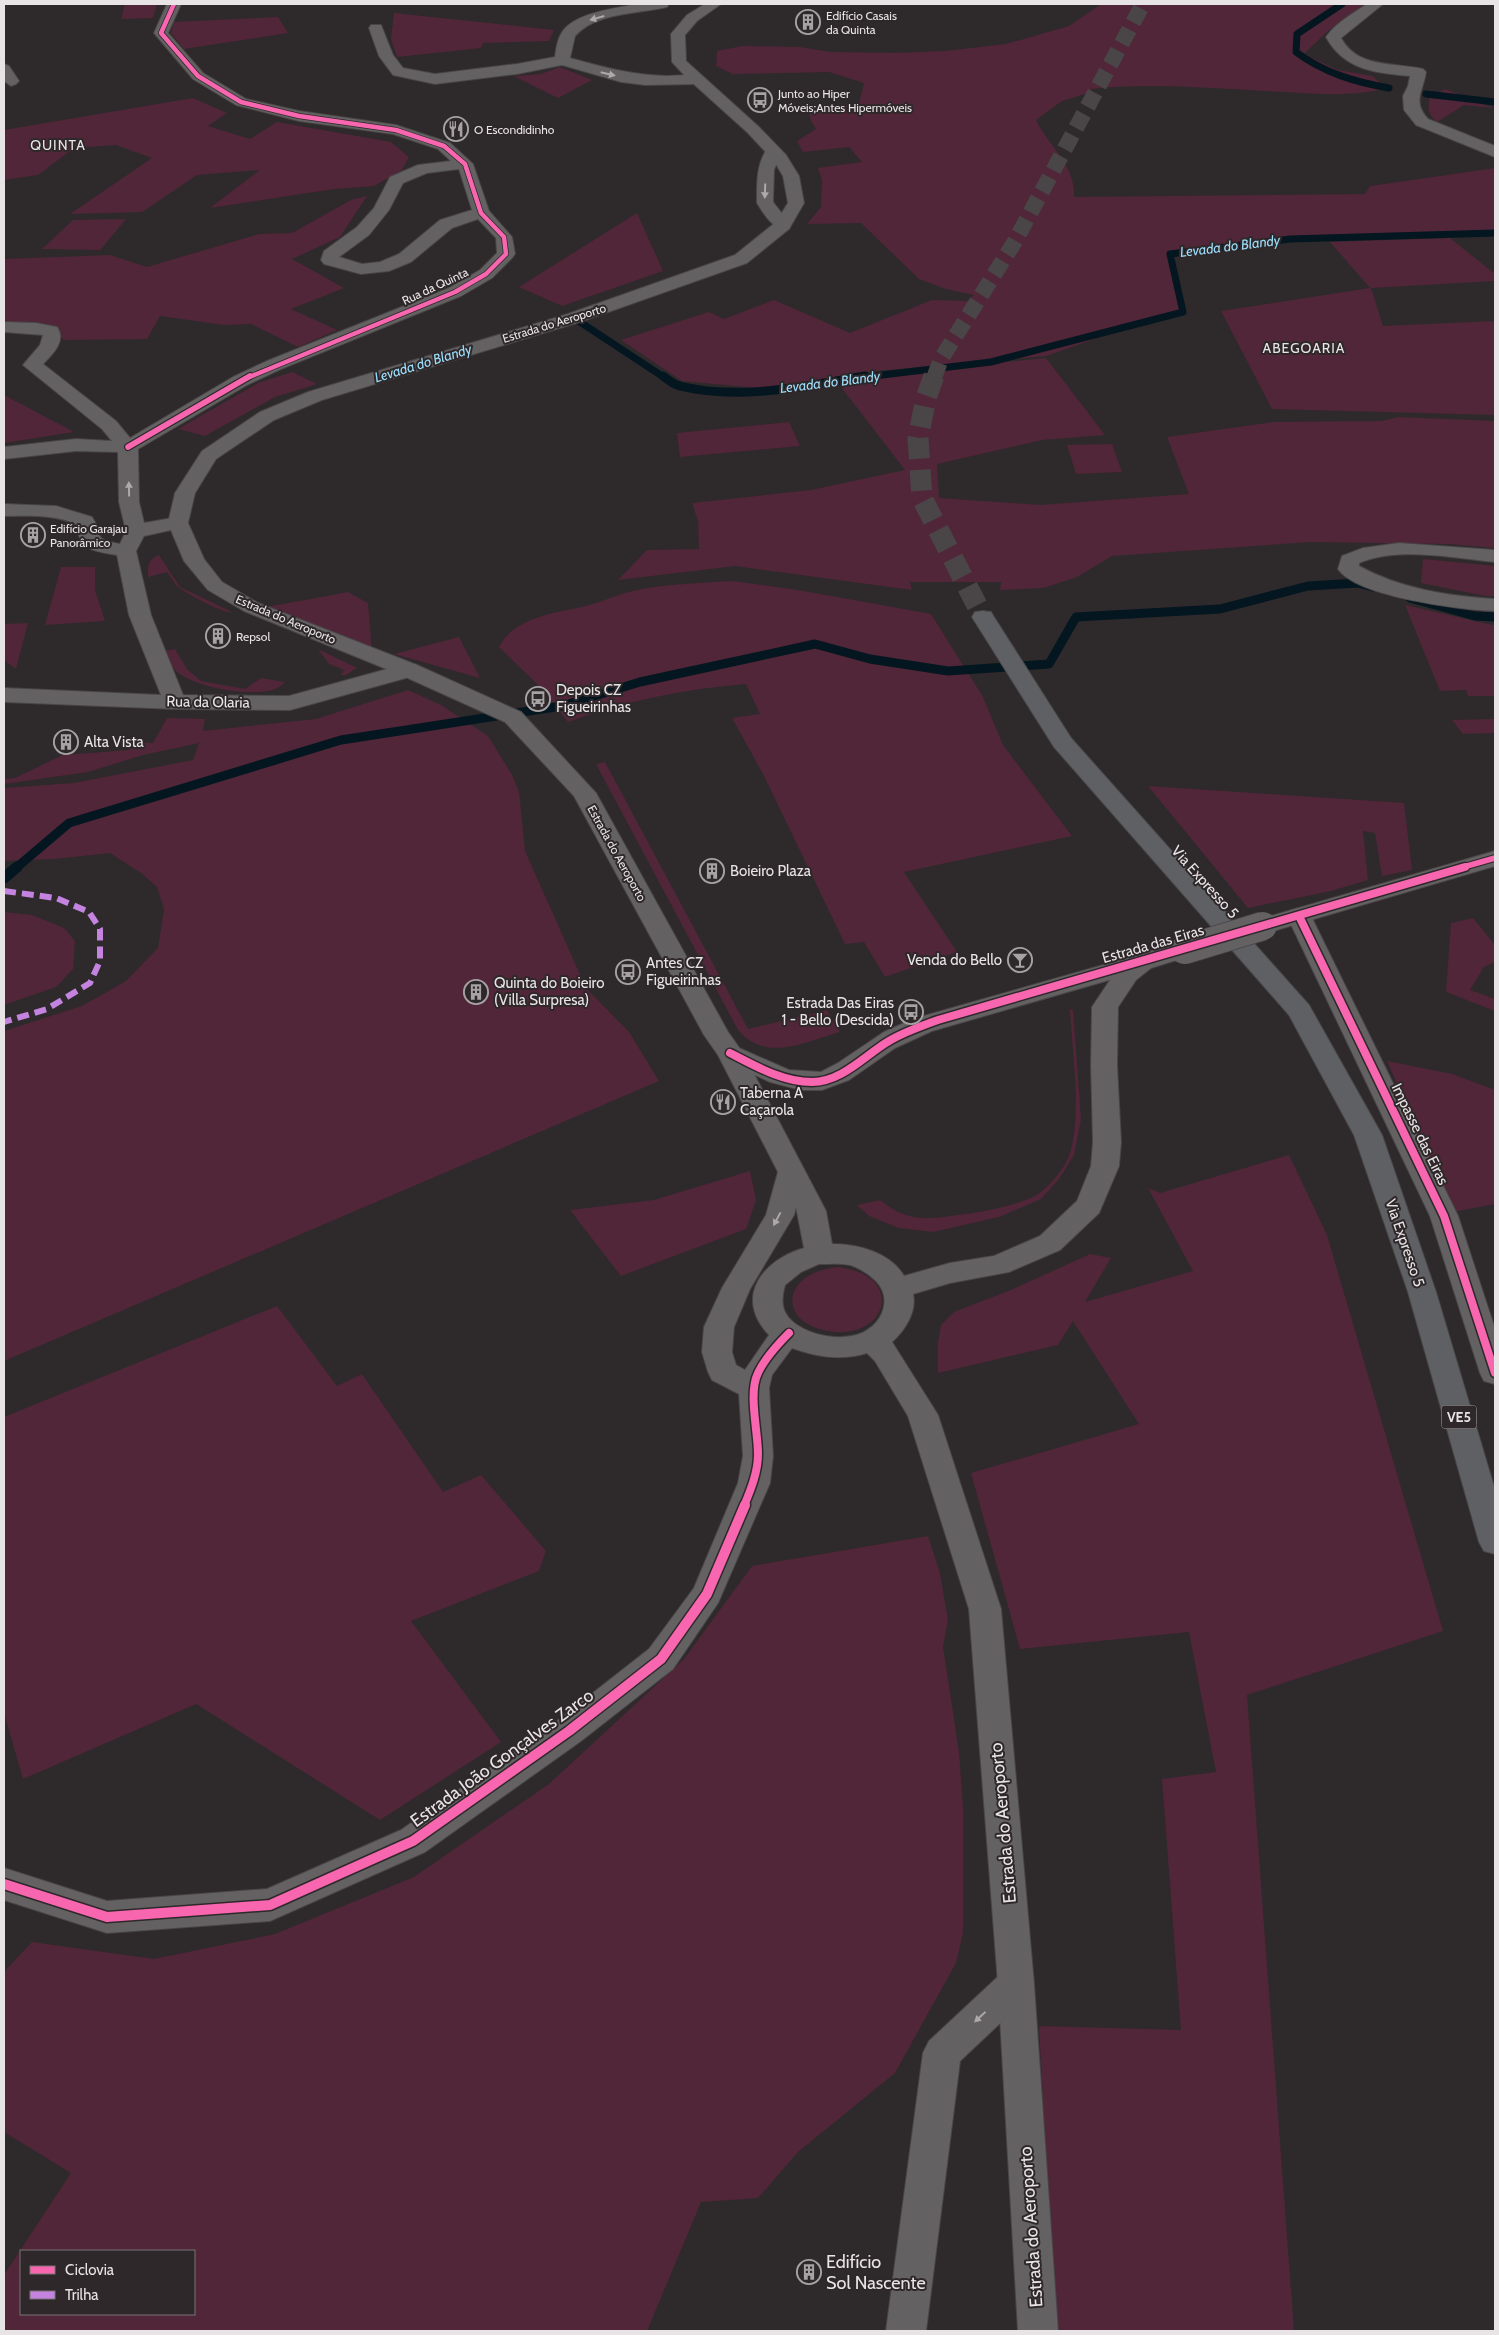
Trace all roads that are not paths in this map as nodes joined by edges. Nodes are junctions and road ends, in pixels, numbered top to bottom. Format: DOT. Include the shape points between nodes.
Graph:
graph roads {
  1 [pos="174,4"];
  2 [pos="662,4"];
  3 [pos="714,4"];
  4 [pos="1376,4"];
  5 [pos="376,28"];
  6 [pos="562,60"];
  7 [pos="696,80"];
  8 [pos="773,152"];
  9 [pos="1495,152"];
  10 [pos="465,164"];
  11 [pos="481,213"];
  12 [pos="783,224"];
  13 [pos="4,327"];
  14 [pos="128,447"];
  15 [pos="4,453"];
  16 [pos="4,510"];
  17 [pos="178,523"];
  18 [pos="136,531"];
  19 [pos="126,551"];
  20 [pos="1495,556"];
  21 [pos="1495,605"];
  22 [pos="983,617"];
  23 [pos="408,670"];
  24 [pos="4,695"];
  25 [pos="175,702"];
  26 [pos="1495,858"];
  27 [pos="1299,916"];
  28 [pos="1142,962"];
  29 [pos="730,1053"];
  30 [pos="792,1172"];
  31 [pos="819,1254"];
  32 [pos="898,1288"];
  33 [pos="788,1333"];
  34 [pos="872,1341"];
  35 [pos="1495,1373"];
  36 [pos="754,1388"];
  37 [pos="1495,1542"];
  38 [pos="4,1884"];
  39 [pos="1016,1984"];
  40 [pos="906,2331"];
  41 [pos="1038,2331"];
  1 -- 10 [label="street" via="161,33 198,76 241,102 298,116 396,130 444,146"];
  2 -- 6 [label="street, one-way" via="594,18 578,25 568,33"];
  3 -- 7 [label="street, Estrada do Aeroporto" via="692,18 678,34 679,62"];
  4 -- 9 [label="street" via="1344,26 1334,37 1336,46 1363,63 1418,72 1412,110 1422,122"];
  5 -- 6 [label="street" via="386,56 398,72 435,79"];
  6 -- 7 [label="street, one-way" via="621,77"];
  7 -- 8 [label="street, Estrada do Aeroporto"];
  8 -- 12 [label="street, one-way" via="766,170 765,203"];
  8 -- 12 [label="street, Estrada do Aeroporto" via="791,174 796,203"];
  10 -- 11 [label="street, Rua da Quinta"];
  10 -- 11 [label="street" via="424,168 396,180 381,210 363,231 330,255 330,260 361,269 383,268 405,258 446,224"];
  11 -- 14 [label="street, Rua da Quinta" via="504,238 506,254 486,274 455,292 240,381"];
  12 -- 17 [label="street, Estrada do Aeroporto" via="741,259 710,272 574,318 316,396 266,416 208,455 185,493"];
  13 -- 14 [label="street" via="51,331 52,343 32,365 109,425"];
  14 -- 15 [label="street" via="76,445"];
  18 -- 14 [label="street, one-way" via="129,502"];
  16 -- 19 [label="street" via="74,515 85,521 88,537 96,545"];
  17 -- 18 [label="street"];
  17 -- 23 [label="street, Estrada do Aeroporto" via="194,562 214,586 251,607"];
  18 -- 19 [label="street"];
  19 -- 25 [label="street" via="140,615"];
  20 -- 21 [label="street" via="1379,550 1360,553 1348,560 1348,569 1378,584 1439,599"];
  22 -- 37 [label="main road, Via Expresso 5 / VE5" via="1062,742 1300,1011 1368,1135 1422,1292"];
  23 -- 25 [label="street, Rua da Olaria" via="290,703"];
  23 -- 29 [label="street, Estrada do Aeroporto" via="513,717 584,793 717,1035"];
  24 -- 25 [label="street, Rua da Olaria"];
  26 -- 27 [label="street, Estrada das Eiras"];
  27 -- 28 [label="street, Estrada das Eiras, bridge"];
  27 -- 35 [label="street, Impasse das Eiras" via="1444,1216"];
  28 -- 29 [label="street, Estrada das Eiras" via="906,1031 879,1046 850,1069 828,1079 813,1082 769,1074"];
  28 -- 32 [label="street, Estrada das Eiras" via="1127,974 1105,1007 1107,1142 1105,1166 1089,1206 1050,1243 999,1265"];
  29 -- 30 [label="street, Estrada do Aeroporto"];
  30 -- 31 [label="street, Estrada do Aeroporto" via="812,1211"];
  30 -- 36 [label="street, one-way" via="780,1215 736,1288 720,1327 717,1352 723,1372"];
  31 -- 32 [label="street" via="860,1258 879,1266"];
  31 -- 33 [label="street" via="797,1260 771,1283 767,1298 769,1313 778,1327"];
  32 -- 34 [label="street" via="901,1302 897,1315 891,1326"];
  33 -- 34 [label="street" via="826,1346 850,1347"];
  33 -- 36 [label="street, Estrada João Gonçalves Zarco" via="758,1373"];
  34 -- 39 [label="street, Estrada do Aeroporto" via="885,1353 923,1415 985,1609"];
  36 -- 38 [label="street, Estrada João Gonçalves Zarco" via="758,1456 754,1483 706,1594 660,1658 569,1731 413,1841 270,1904 107,1917"];
  39 -- 40 [label="street, one-way" via="942,2053"];
  39 -- 41 [label="street, Estrada do Aeroporto"];
}
